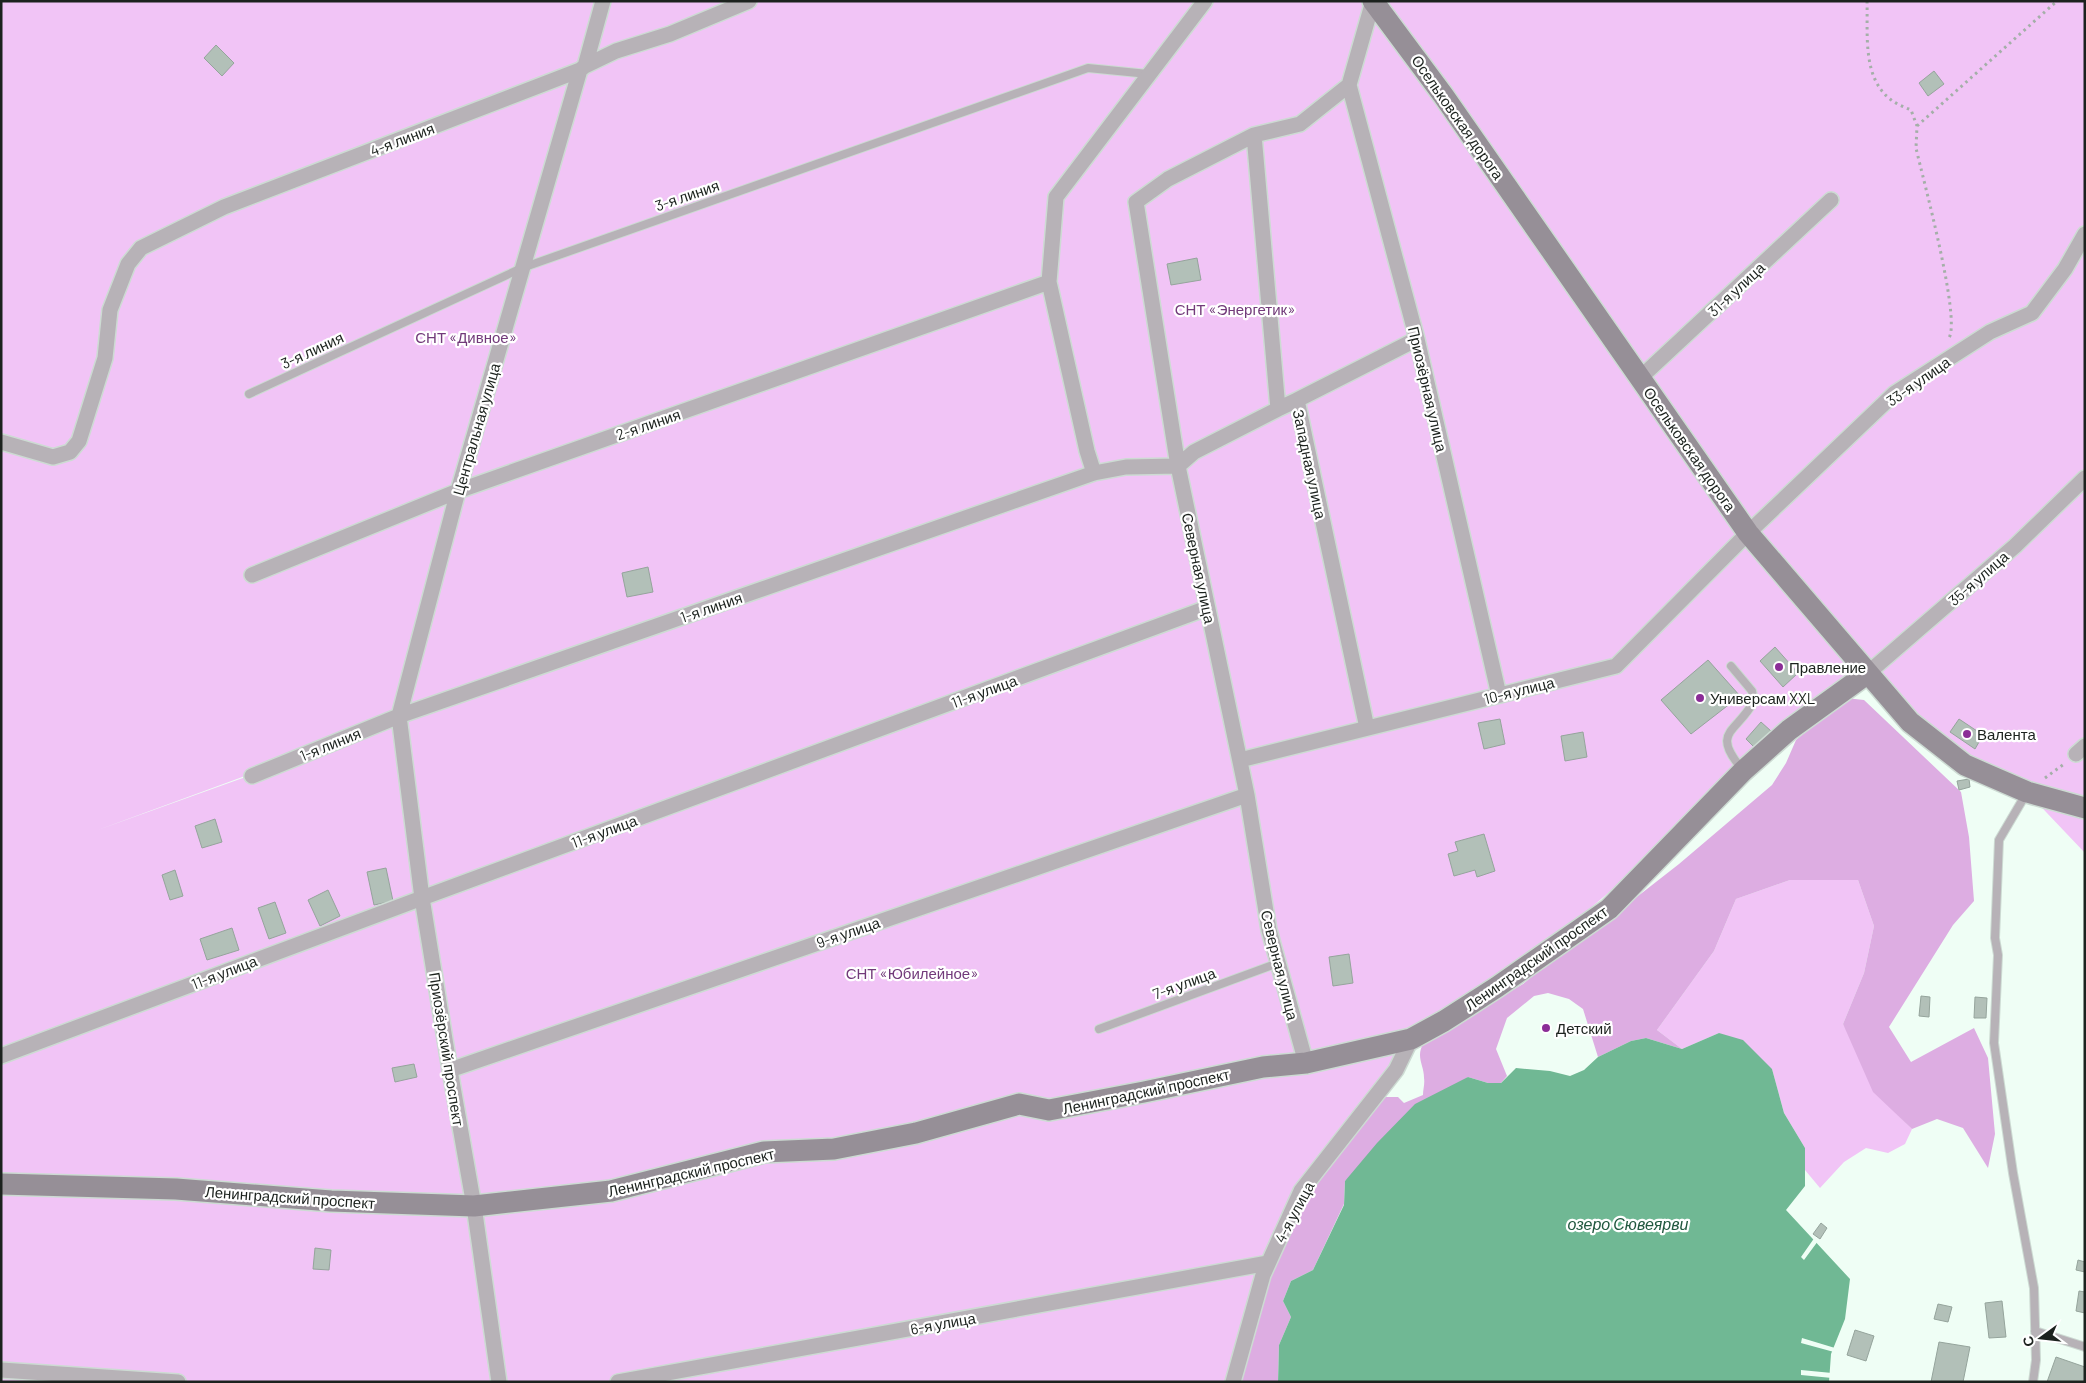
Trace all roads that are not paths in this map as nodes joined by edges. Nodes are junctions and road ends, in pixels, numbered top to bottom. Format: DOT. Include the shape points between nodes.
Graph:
graph roads {
  1 [pos="603,1"];
  2 [pos="749,1"];
  3 [pos="1205,1"];
  4 [pos="1373,1"];
  5 [pos="582,68"];
  6 [pos="1148,74"];
  7 [pos="1349,85"];
  8 [pos="1254,135"];
  9 [pos="1831,200"];
  10 [pos="2085,234"];
  11 [pos="522,268"];
  12 [pos="1049,282"];
  13 [pos="1417,339"];
  14 [pos="1640,378"];
  15 [pos="250,394"];
  16 [pos="1296,400"];
  17 [pos="1278,410"];
  18 [pos="1,442"];
  19 [pos="1178,466"];
  20 [pos="1094,473"];
  21 [pos="2085,478"];
  22 [pos="458,491"];
  23 [pos="1748,533"];
  24 [pos="252,575"];
  25 [pos="1207,608"];
  26 [pos="1730,666"];
  27 [pos="1868,673"];
  28 [pos="1498,695"];
  29 [pos="399,716"];
  30 [pos="1367,728"];
  31 [pos="1240,760"];
  32 [pos="1743,771"];
  33 [pos="252,776"];
  34 [pos="2027,792"];
  35 [pos="1247,794"];
  36 [pos="2085,808"];
  37 [pos="422,898"];
  38 [pos="1278,963"];
  39 [pos="1100,1029"];
  40 [pos="1412,1039"];
  41 [pos="1,1056"];
  42 [pos="1306,1063"];
  43 [pos="450,1070"];
  44 [pos="1,1184"];
  45 [pos="474,1206"];
  46 [pos="1268,1263"];
  47 [pos="2035,1331"];
  48 [pos="2085,1347"];
  49 [pos="1,1370"];
  50 [pos="178,1382"];
  51 [pos="499,1382"];
  52 [pos="618,1382"];
  53 [pos="1233,1382"];
  54 [pos="2034,1382"];
  1 -- 5 [label="street, Центральная улица"];
  2 -- 5 [label="street, 4-я линия" via="670,34 616,51"];
  3 -- 6 [label="street"];
  4 -- 7 [label="street"];
  4 -- 14 [label="street, Осельковская дорога" via="1443,95"];
  5 -- 11 [label="street, Центральная улица"];
  5 -- 18 [label="street, 4-я линия" via="224,207 141,248 128,264 110,310 105,358 79,441 70,452 54,457"];
  6 -- 11 [label="lane, 3-я линия" via="1088,68"];
  6 -- 12 [label="street" via="1056,197"];
  7 -- 8 [label="street" via="1300,124"];
  7 -- 13 [label="street, Приозёрная улица"];
  8 -- 17 [label="street, Западная улица"];
  8 -- 19 [label="street, Северная улица" via="1168,178 1136,202"];
  9 -- 14 [label="street, 31-я улица"];
  10 -- 23 [label="street, 33-я улица" via="2066,269 2032,313 1990,332 1895,393"];
  11 -- 15 [label="lane, 3-я линия"];
  11 -- 22 [label="street, Центральная улица"];
  12 -- 20 [label="street"];
  12 -- 22 [label="street, 2-я линия"];
  13 -- 16 [label="street"];
  13 -- 28 [label="street, Приозёрная улица"];
  14 -- 23 [label="street, Осельковская дорога"];
  16 -- 17 [label="street, Западная улица"];
  16 -- 30 [label="street, Западная улица"];
  17 -- 19 [label="street" via="1194,452"];
  19 -- 20 [label="street, 1-я линия" via="1126,467"];
  19 -- 25 [label="street, Северная улица"];
  20 -- 29 [label="street, 1-я линия"];
  21 -- 27 [label="street, 35-я улица" via="2015,546"];
  22 -- 24 [label="street, 2-я линия"];
  22 -- 29 [label="street, Центральная улица"];
  23 -- 27 [label="street, Осельковская дорога"];
  23 -- 28 [label="street, 10-я улица" via="1616,666"];
  25 -- 31 [label="street, Северная улица"];
  25 -- 37 [label="street, 11-я улица"];
  26 -- 32 [label="lane" via="1752,691 1754,701 1729,734 1726,746"];
  27 -- 32 [label="street, Ленинградский проспект" via="1790,730"];
  27 -- 34 [label="street, Осельковская дорога" via="1910,722 1965,765"];
  28 -- 30 [label="street, 10-я улица"];
  29 -- 33 [label="street, 1-я линия"];
  29 -- 37 [label="street, Приозёрский проспект"];
  30 -- 31 [label="street, 10-я улица"];
  31 -- 35 [label="street, Северная улица"];
  32 -- 40 [label="street, Ленинградский проспект" via="1609,909 1497,987"];
  34 -- 36 [label="street, Осельковская дорога"];
  34 -- 47 [label="lane" via="1999,840 1994,1043 2034,1288"];
  35 -- 38 [label="street, Северная улица" via="1269,930"];
  35 -- 43 [label="street, 9-я улица"];
  37 -- 41 [label="street, 11-я улица"];
  37 -- 43 [label="street, Приозёрский проспект"];
  38 -- 39 [label="lane, 7-я улица"];
  38 -- 42 [label="street, Северная улица"];
  40 -- 42 [label="street, Ленинградский проспект"];
  40 -- 46 [label="street, 4-я улица" via="1396,1070 1301,1192"];
  42 -- 45 [label="street, Ленинградский проспект" via="1263,1067 1049,1110 1019,1104 916,1133 834,1149 764,1152 611,1191"];
  43 -- 45 [label="street, Приозёрский проспект"];
  44 -- 45 [label="street, Ленинградский проспект" via="176,1189 332,1201"];
  45 -- 51 [label="street, Приозёрский проспект"];
  46 -- 52 [label="street, 6-я улица"];
  46 -- 53 [label="street, 4-я улица"];
  47 -- 48 [label="lane"];
  47 -- 54 [label="lane"];
  49 -- 50 [label="street"];
}
